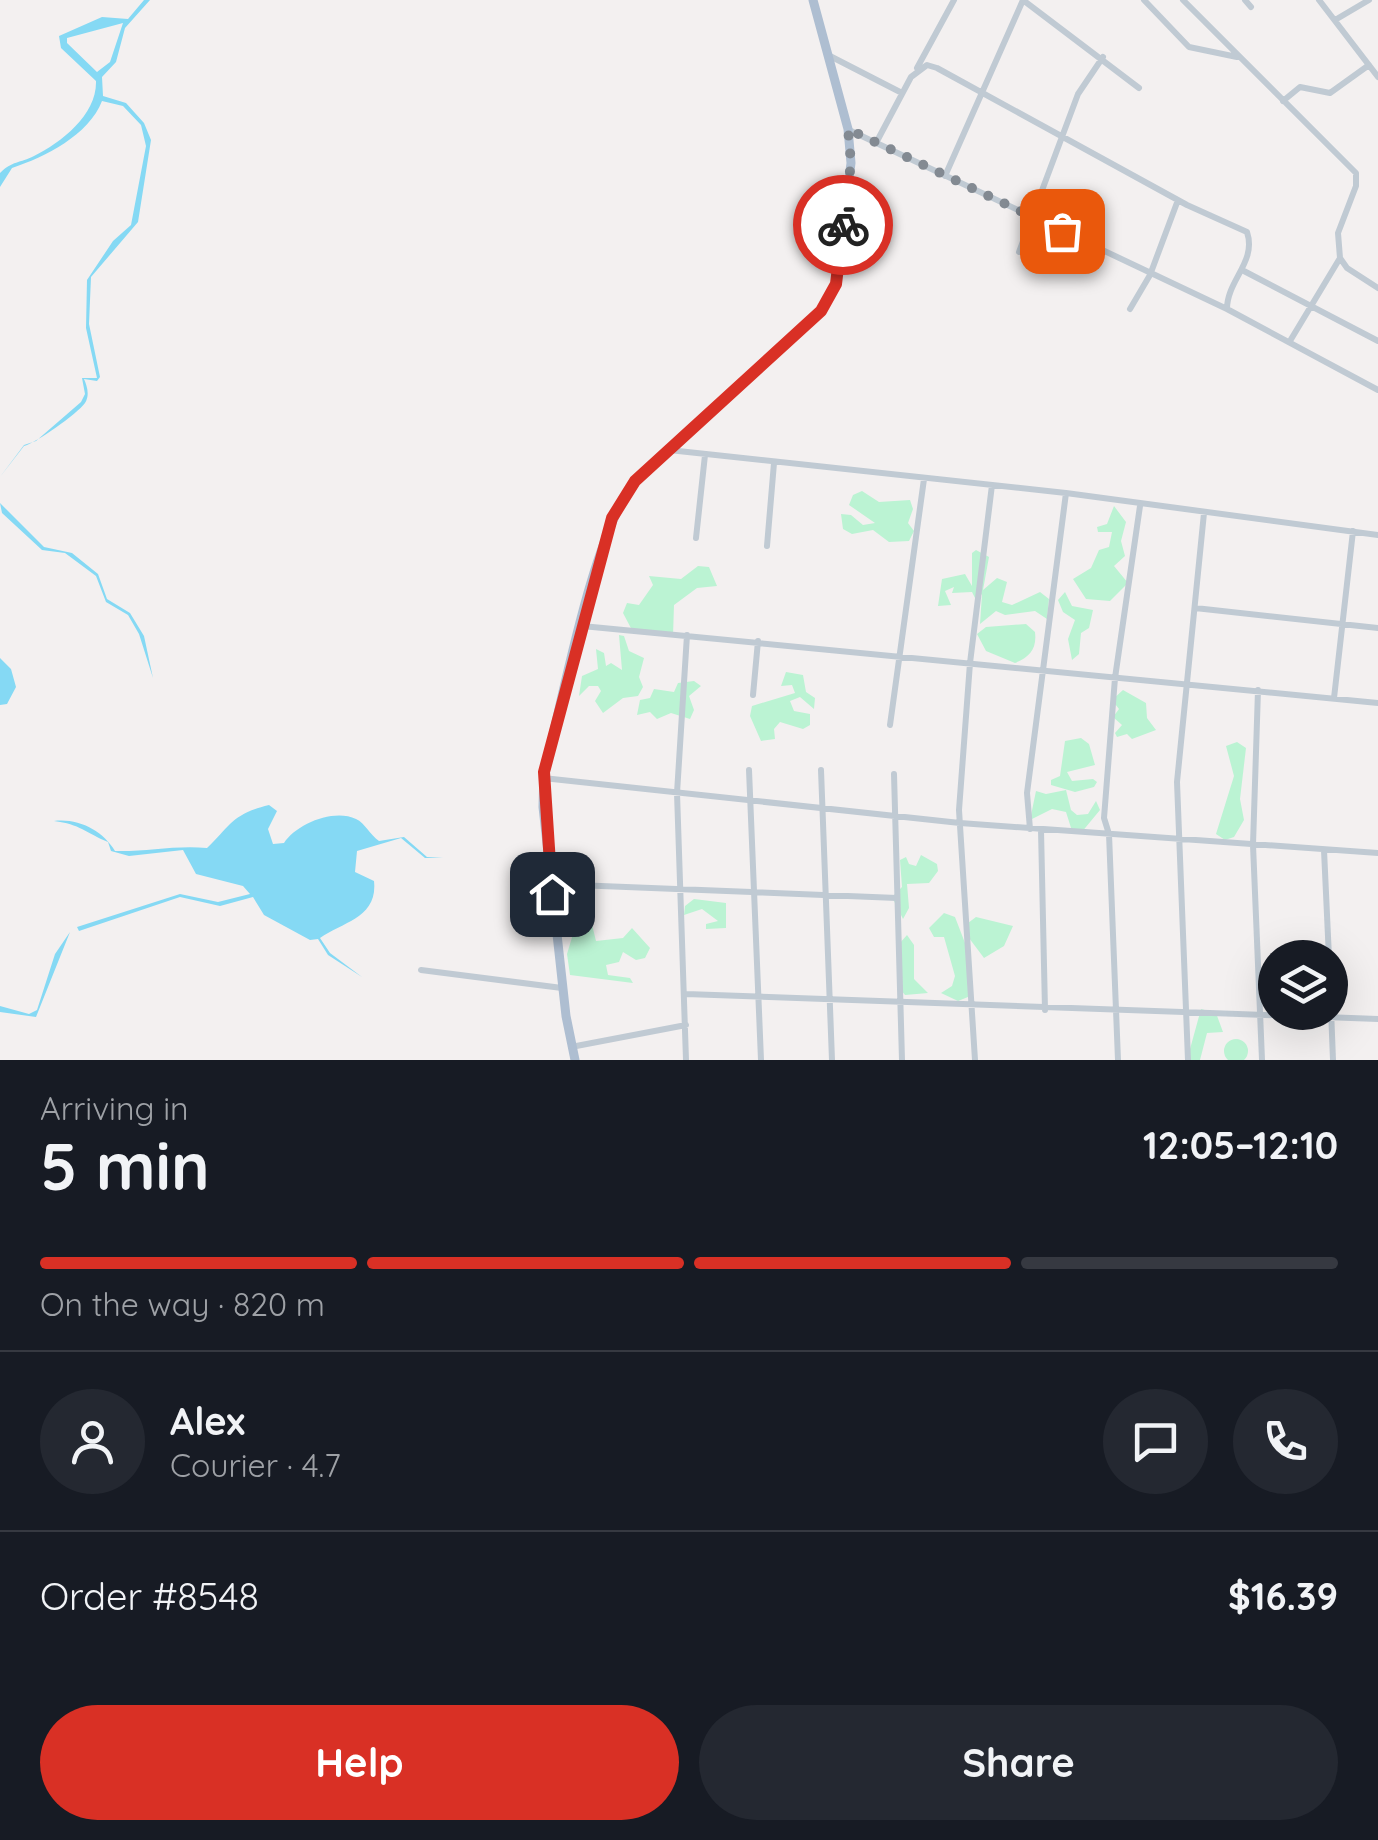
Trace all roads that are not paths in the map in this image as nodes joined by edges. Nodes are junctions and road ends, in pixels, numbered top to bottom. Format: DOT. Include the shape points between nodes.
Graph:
graph roads {
  1 [pos="813,0"];
  2 [pos="954,0"];
  3 [pos="1023,0"];
  4 [pos="1144,0"];
  5 [pos="1183,0"];
  6 [pos="1319,0"];
  7 [pos="1368,0"];
  8 [pos="1336,20"];
  9 [pos="826,54"];
  10 [pos="1102,57"];
  11 [pos="1238,58"];
  12 [pos="1369,65"];
  13 [pos="914,73"];
  14 [pos="1378,76"];
  15 [pos="1140,88"];
  16 [pos="984,92"];
  17 [pos="902,93"];
  18 [pos="1283,100"];
  19 [pos="848,129"];
  20 [pos="1064,138"];
  21 [pos="876,143"];
  22 [pos="945,176"];
  23 [pos="1178,200"];
  24 [pos="1032,217"];
  25 [pos="1018,252"];
  26 [pos="1340,258"];
  27 [pos="1241,270"];
  28 [pos="1150,274"];
  29 [pos="1378,288"];
  30 [pos="1310,306"];
  31 [pos="1130,308"];
  32 [pos="1227,309"];
  33 [pos="1290,341"];
  34 [pos="1378,341"];
  35 [pos="1378,390"];
  36 [pos="668,450"];
  37 [pos="705,455"];
  38 [pos="774,463"];
  39 [pos="924,478"];
  40 [pos="992,485"];
  41 [pos="1066,493"];
  42 [pos="1140,506"];
  43 [pos="1204,513"];
  44 [pos="1353,531"];
  45 [pos="1378,535"];
  46 [pos="696,538"];
  47 [pos="766,546"];
  48 [pos="1195,608"];
  49 [pos="1340,624"];
  50 [pos="582,626"];
  51 [pos="1378,628"];
  52 [pos="687,635"];
  53 [pos="758,641"];
  54 [pos="897,653"];
  55 [pos="970,663"];
  56 [pos="1045,672"];
  57 [pos="1115,678"];
  58 [pos="1184,685"];
  59 [pos="1258,690"];
  60 [pos="753,695"];
  61 [pos="1334,698"];
  62 [pos="1378,702"];
  63 [pos="890,725"];
  64 [pos="749,770"];
  65 [pos="821,770"];
  66 [pos="894,774"];
  67 [pos="543,778"];
  68 [pos="677,792"];
  69 [pos="748,800"];
  70 [pos="821,806"];
  71 [pos="894,816"];
  72 [pos="960,823"];
  73 [pos="1030,829"];
  74 [pos="1041,830"];
  75 [pos="1109,834"];
  76 [pos="1177,840"];
  77 [pos="1253,845"];
  78 [pos="1324,850"];
  79 [pos="1378,853"];
  80 [pos="551,884"];
  81 [pos="681,891"];
  82 [pos="753,892"];
  83 [pos="829,895"];
  84 [pos="898,898"];
  85 [pos="1258,940"];
  86 [pos="1328,940"];
  87 [pos="422,970"];
  88 [pos="562,988"];
  89 [pos="686,994"];
  90 [pos="762,998"];
  91 [pos="832,1000"];
  92 [pos="903,1002"];
  93 [pos="974,1004"];
  94 [pos="1045,1010"];
  95 [pos="1116,1012"];
  96 [pos="1188,1014"];
  97 [pos="1258,1014"];
  98 [pos="1348,1018"];
  99 [pos="1378,1019"];
  100 [pos="686,1025"];
  101 [pos="1262,1030"];
  102 [pos="1332,1030"];
  103 [pos="572,1047"];
  104 [pos="575,1060"];
  105 [pos="686,1060"];
  106 [pos="761,1060"];
  107 [pos="832,1060"];
  108 [pos="902,1060"];
  109 [pos="974,1060"];
  110 [pos="1118,1060"];
  111 [pos="1188,1060"];
  112 [pos="1262,1060"];
  113 [pos="1333,1060"];
  1 -- 9 [label="main road"];
  2 -- 13 [label="street"];
  3 -- 10 [label="street"];
  3 -- 16 [label="street"];
  4 -- 11 [label="street" via="1189,46"];
  5 -- 11 [label="street"];
  6 -- 8 [label="street"];
  7 -- 8 [label="street"];
  8 -- 12 [label="street"];
  9 -- 17 [label="street"];
  9 -- 19 [label="main road"];
  10 -- 15 [label="street"];
  10 -- 20 [label="street" via="1078,94"];
  11 -- 18 [label="street"];
  12 -- 14 [label="street"];
  12 -- 18 [label="street" via="1330,93 1300,87"];
  13 -- 16 [label="street" via="927,65"];
  13 -- 17 [label="street"];
  16 -- 20 [label="street"];
  16 -- 22 [label="street"];
  17 -- 21 [label="street"];
  18 -- 26 [label="street" via="1356,173 1338,233"];
  19 -- 21 [label="street"];
  19 -- 36 [label="main road" via="851,163 831,298"];
  20 -- 23 [label="street"];
  20 -- 24 [label="street"];
  21 -- 22 [label="street"];
  22 -- 24 [label="street"];
  23 -- 27 [label="street" via="1247,232 1251,243"];
  23 -- 28 [label="street"];
  24 -- 25 [label="street"];
  24 -- 28 [label="street"];
  26 -- 29 [label="street"];
  26 -- 30 [label="street"];
  27 -- 30 [label="street"];
  27 -- 32 [label="street" via="1229,288"];
  28 -- 31 [label="street"];
  28 -- 32 [label="street"];
  30 -- 33 [label="street"];
  30 -- 34 [label="street"];
  32 -- 33 [label="street"];
  33 -- 35 [label="street"];
  36 -- 37 [label="street"];
  36 -- 50 [label="main road" via="621,499"];
  37 -- 38 [label="street"];
  37 -- 46 [label="street"];
  38 -- 39 [label="street"];
  38 -- 47 [label="street"];
  39 -- 40 [label="street"];
  39 -- 54 [label="street"];
  40 -- 41 [label="street"];
  40 -- 55 [label="street"];
  41 -- 42 [label="street"];
  41 -- 56 [label="street"];
  42 -- 43 [label="street"];
  42 -- 57 [label="street"];
  43 -- 44 [label="street"];
  43 -- 48 [label="street"];
  44 -- 45 [label="street"];
  44 -- 49 [label="street"];
  48 -- 49 [label="street"];
  48 -- 58 [label="street"];
  49 -- 51 [label="street"];
  49 -- 61 [label="street"];
  50 -- 52 [label="street"];
  50 -- 67 [label="main road"];
  52 -- 53 [label="street"];
  52 -- 68 [label="street"];
  53 -- 54 [label="street"];
  53 -- 60 [label="street"];
  54 -- 55 [label="street"];
  54 -- 63 [label="street"];
  55 -- 56 [label="street"];
  55 -- 72 [label="street"];
  56 -- 57 [label="street"];
  56 -- 73 [label="street" via="1027,794"];
  57 -- 58 [label="street"];
  57 -- 75 [label="street" via="1104,818"];
  58 -- 59 [label="street"];
  58 -- 76 [label="street"];
  59 -- 61 [label="street"];
  59 -- 77 [label="street"];
  61 -- 62 [label="street"];
  64 -- 69 [label="street"];
  65 -- 70 [label="street"];
  66 -- 71 [label="street"];
  67 -- 68 [label="street"];
  67 -- 80 [label="main road"];
  68 -- 69 [label="street"];
  68 -- 81 [label="street"];
  69 -- 70 [label="street"];
  69 -- 82 [label="street"];
  70 -- 71 [label="street"];
  70 -- 83 [label="street"];
  71 -- 72 [label="street"];
  71 -- 84 [label="street"];
  72 -- 73 [label="street"];
  72 -- 93 [label="street"];
  73 -- 74 [label="street"];
  74 -- 75 [label="street"];
  74 -- 94 [label="street"];
  75 -- 76 [label="street"];
  75 -- 95 [label="street"];
  76 -- 77 [label="street"];
  76 -- 96 [label="street"];
  77 -- 78 [label="street"];
  77 -- 85 [label="street"];
  78 -- 79 [label="street"];
  78 -- 86 [label="street"];
  80 -- 81 [label="street"];
  80 -- 88 [label="main road"];
  81 -- 82 [label="street"];
  81 -- 89 [label="street"];
  82 -- 83 [label="street"];
  82 -- 90 [label="street"];
  83 -- 84 [label="street"];
  83 -- 91 [label="street"];
  84 -- 92 [label="street"];
  87 -- 88 [label="street"];
  88 -- 103 [label="main road"];
  89 -- 90 [label="street"];
  89 -- 100 [label="street"];
  90 -- 91 [label="street"];
  90 -- 106 [label="street"];
  91 -- 92 [label="street"];
  91 -- 107 [label="street"];
  92 -- 93 [label="street"];
  92 -- 108 [label="street"];
  93 -- 94 [label="street"];
  93 -- 109 [label="street"];
  94 -- 95 [label="street"];
  95 -- 96 [label="street"];
  95 -- 110 [label="street"];
  96 -- 97 [label="street"];
  96 -- 111 [label="street"];
  98 -- 99 [label="street"];
  100 -- 103 [label="street"];
  100 -- 105 [label="street"];
  101 -- 112 [label="street"];
  102 -- 113 [label="street"];
  103 -- 104 [label="main road"];
}
